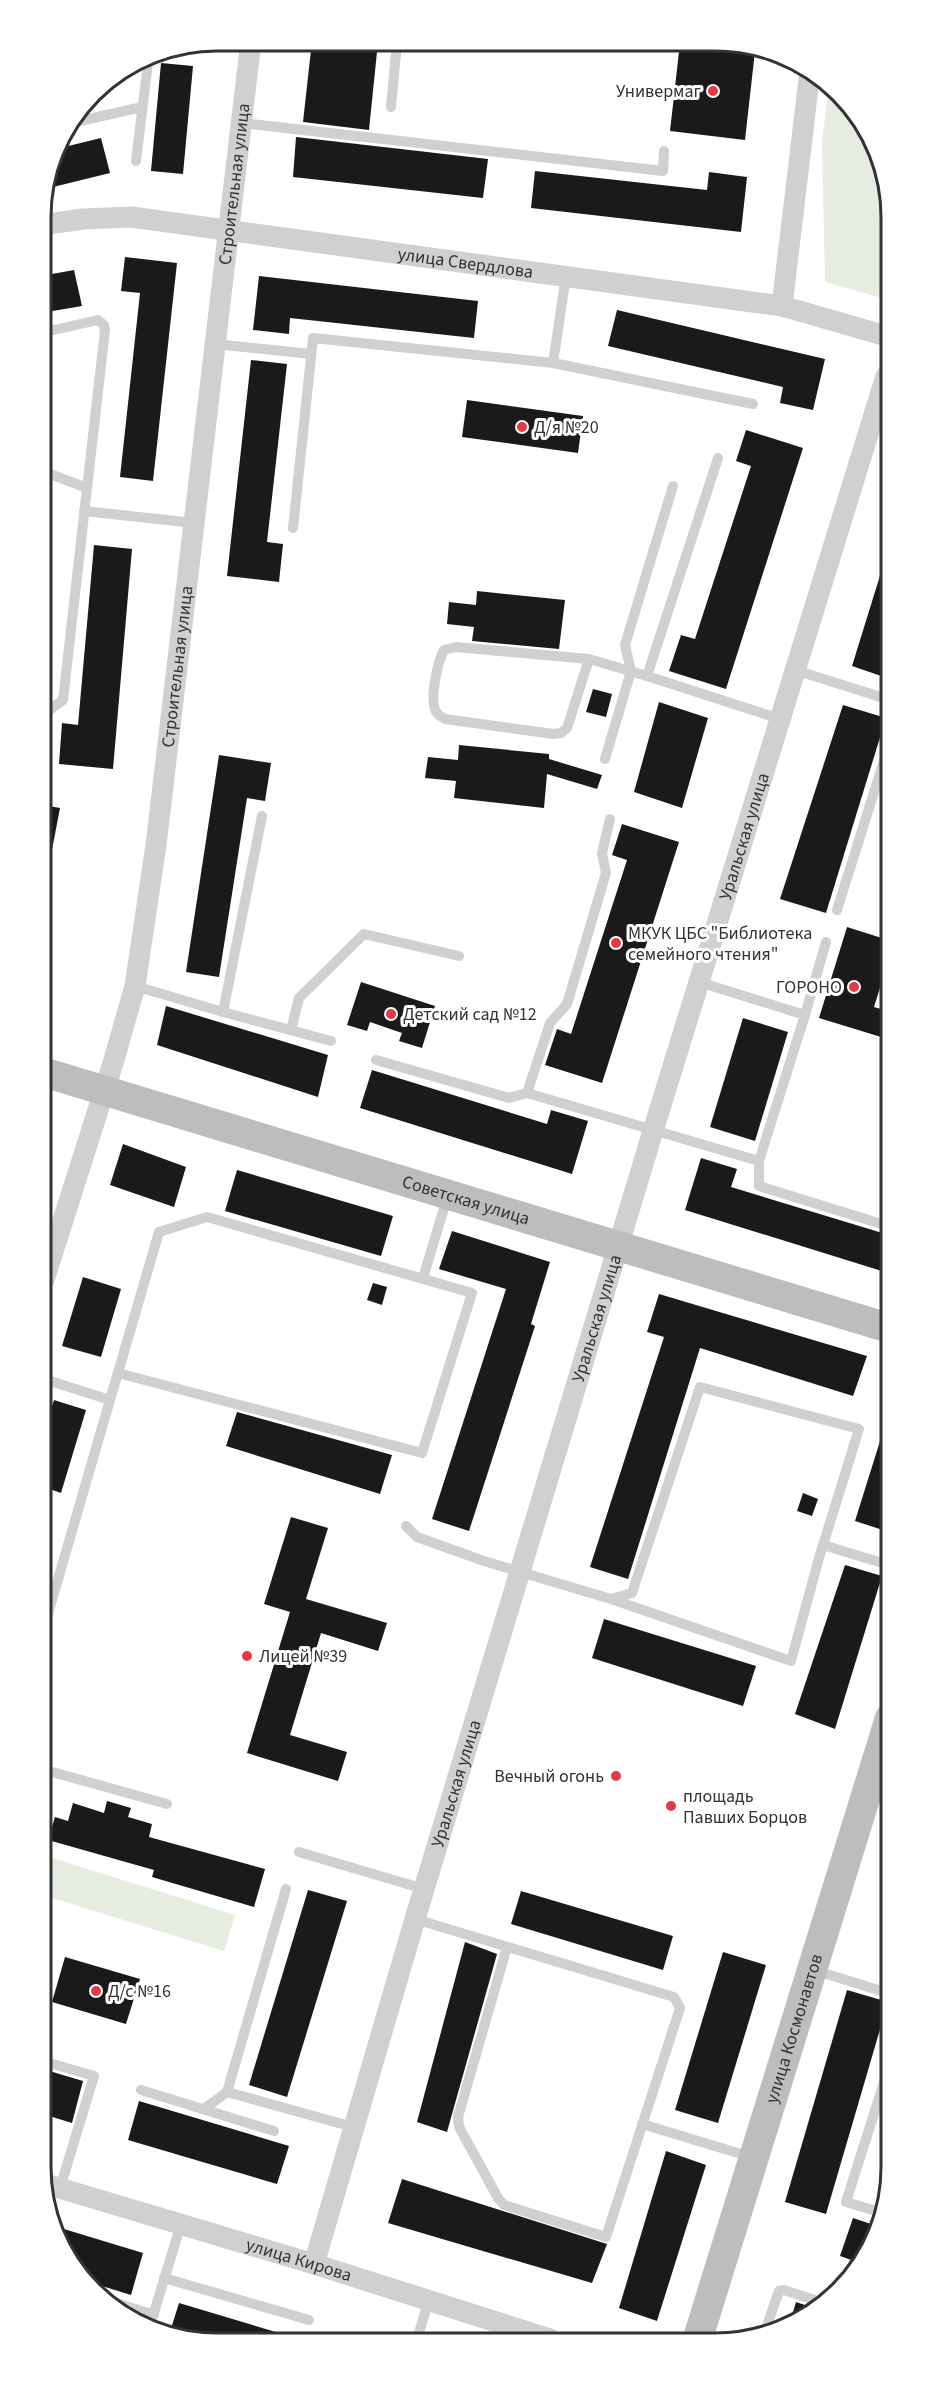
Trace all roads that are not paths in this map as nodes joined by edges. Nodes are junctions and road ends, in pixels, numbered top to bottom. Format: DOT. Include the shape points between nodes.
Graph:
graph roads {
  1 [pos="250,51"];
  2 [pos="396,51"];
  3 [pos="147,67"];
  4 [pos="809,80"];
  5 [pos="142,107"];
  6 [pos="391,107"];
  7 [pos="82,121"];
  8 [pos="242,123"];
  9 [pos="664,151"];
  10 [pos="136,161"];
  11 [pos="51,224"];
  12 [pos="229,232"];
  13 [pos="566,276"];
  14 [pos="782,306"];
  15 [pos="51,330"];
  16 [pos="881,335"];
  17 [pos="215,344"];
  18 [pos="311,354"];
  19 [pos="553,363"];
  20 [pos="881,392"];
  21 [pos="753,404"];
  22 [pos="718,458"];
  23 [pos="51,474"];
  24 [pos="673,486"];
  25 [pos="87,488"];
  26 [pos="84,511"];
  27 [pos="194,523"];
  28 [pos="293,528"];
  29 [pos="589,659"];
  30 [pos="631,670"];
  31 [pos="795,670"];
  32 [pos="646,676"];
  33 [pos="881,697"];
  34 [pos="51,709"];
  35 [pos="780,719"];
  36 [pos="605,759"];
  37 [pos="881,770"];
  38 [pos="262,816"];
  39 [pos="610,819"];
  40 [pos="837,910"];
  41 [pos="826,942"];
  42 [pos="459,956"];
  43 [pos="699,982"];
  44 [pos="135,986"];
  45 [pos="223,1012"];
  46 [pos="805,1015"];
  47 [pos="291,1030"];
  48 [pos="332,1041"];
  49 [pos="376,1060"];
  50 [pos="51,1075"];
  51 [pos="104,1092"];
  52 [pos="527,1093"];
  53 [pos="653,1131"];
  54 [pos="759,1161"];
  55 [pos="447,1195"];
  56 [pos="881,1224"];
  57 [pos="619,1246"];
  58 [pos="51,1258"];
  59 [pos="423,1278"];
  60 [pos="881,1326"];
  61 [pos="118,1373"];
  62 [pos="51,1381"];
  63 [pos="110,1400"];
  64 [pos="406,1526"];
  65 [pos="823,1545"];
  66 [pos="881,1562"];
  67 [pos="520,1571"];
  68 [pos="611,1599"];
  69 [pos="51,1603"];
  70 [pos="881,1756"];
  71 [pos="51,1772"];
  72 [pos="167,1804"];
  73 [pos="299,1852"];
  74 [pos="286,1889"];
  75 [pos="424,1889"];
  76 [pos="415,1919"];
  77 [pos="507,1947"];
  78 [pos="813,1970"];
  79 [pos="881,1991"];
  80 [pos="51,2063"];
  81 [pos="141,2090"];
  82 [pos="227,2092"];
  83 [pos="881,2100"];
  84 [pos="204,2109"];
  85 [pos="642,2124"];
  86 [pos="354,2127"];
  87 [pos="274,2131"];
  88 [pos="755,2158"];
  89 [pos="53,2186"];
  90 [pos="875,2211"];
  91 [pos="181,2224"];
  92 [pos="314,2264"];
  93 [pos="164,2278"];
  94 [pos="429,2300"];
  95 [pos="814,2300"];
  96 [pos="127,2306"];
  97 [pos="154,2315"];
  98 [pos="152,2320"];
  99 [pos="309,2320"];
  100 [pos="768,2324"];
  101 [pos="419,2333"];
  102 [pos="534,2333"];
  103 [pos="700,2333"];
  1 -- 8 [label="street, Строительная улица"];
  2 -- 6 [label="lane"];
  3 -- 5 [label="lane"];
  4 -- 14 [label="street"];
  5 -- 7 [label="lane"];
  5 -- 10 [label="lane"];
  8 -- 9 [label="lane" via="663,171"];
  8 -- 12 [label="street, Строительная улица"];
  11 -- 12 [label="street, улица Свердлова" via="131,217"];
  12 -- 13 [label="street, улица Свердлова"];
  12 -- 17 [label="street, Строительная улица"];
  13 -- 14 [label="street, улица Свердлова"];
  13 -- 19 [label="lane"];
  14 -- 16 [label="street, улица Свердлова"];
  15 -- 25 [label="lane" via="92,320 104,325"];
  17 -- 18 [label="lane"];
  17 -- 27 [label="street, Строительная улица"];
  18 -- 19 [label="lane" via="313,338"];
  18 -- 28 [label="lane"];
  19 -- 21 [label="lane"];
  20 -- 31 [label="street, Уральская улица"];
  22 -- 32 [label="lane"];
  23 -- 25 [label="lane"];
  24 -- 30 [label="lane" via="625,645"];
  25 -- 26 [label="lane"];
  26 -- 27 [label="lane"];
  26 -- 34 [label="lane" via="63,700"];
  27 -- 44 [label="street, Строительная улица" via="156,845"];
  29 -- 29 [label="lane" via="456,647 444,650 439,659 433,702 436,712 445,719 561,733 567,728"];
  29 -- 30 [label="lane"];
  30 -- 32 [label="lane"];
  30 -- 36 [label="lane"];
  31 -- 33 [label="lane"];
  31 -- 35 [label="street, Уральская улица"];
  32 -- 35 [label="lane"];
  35 -- 43 [label="street, Уральская улица"];
  37 -- 40 [label="lane"];
  38 -- 45 [label="lane"];
  39 -- 52 [label="lane" via="602,853 606,873 567,1004 550,1023"];
  41 -- 46 [label="lane"];
  42 -- 47 [label="lane" via="364,934 299,998"];
  43 -- 46 [label="lane"];
  43 -- 53 [label="street, Уральская улица"];
  44 -- 45 [label="lane"];
  44 -- 51 [label="street, Строительная улица"];
  45 -- 47 [label="lane"];
  46 -- 54 [label="lane"];
  47 -- 48 [label="lane"];
  49 -- 52 [label="lane" via="509,1098"];
  50 -- 51 [label="street, Советская улица"];
  51 -- 55 [label="street, Советская улица"];
  51 -- 58 [label="street, Строительная улица"];
  52 -- 53 [label="lane"];
  53 -- 54 [label="lane"];
  53 -- 57 [label="street, Уральская улица"];
  54 -- 56 [label="lane" via="759,1186"];
  55 -- 57 [label="street, Советская улица"];
  55 -- 59 [label="lane"];
  57 -- 60 [label="street, Советская улица"];
  57 -- 67 [label="street, Уральская улица"];
  59 -- 61 [label="lane" via="207,1217 159,1232"];
  59 -- 61 [label="lane" via="472,1293 422,1453"];
  61 -- 63 [label="lane"];
  62 -- 63 [label="lane"];
  63 -- 69 [label="lane"];
  64 -- 67 [label="lane" via="417,1538"];
  65 -- 66 [label="lane"];
  65 -- 68 [label="lane" via="791,1661"];
  65 -- 68 [label="lane" via="859,1429 700,1388 632,1593"];
  67 -- 68 [label="lane"];
  67 -- 75 [label="street, Уральская улица"];
  70 -- 78 [label="street, улица Космонавтов"];
  71 -- 72 [label="lane"];
  73 -- 75 [label="lane"];
  74 -- 82 [label="lane"];
  75 -- 76 [label="street, Уральская улица"];
  76 -- 77 [label="lane"];
  76 -- 86 [label="street, Уральская улица"];
  77 -- 85 [label="lane" via="674,1997 680,2008"];
  77 -- 85 [label="lane" via="458,2117 459,2127 498,2198 504,2205 606,2237"];
  78 -- 79 [label="lane"];
  78 -- 88 [label="street, улица Космонавтов"];
  80 -- 89 [label="lane" via="94,2076"];
  81 -- 84 [label="lane"];
  82 -- 84 [label="lane"];
  82 -- 86 [label="lane"];
  83 -- 90 [label="lane" via="846,2202"];
  84 -- 87 [label="lane"];
  85 -- 88 [label="lane"];
  86 -- 92 [label="street, Уральская улица"];
  88 -- 103 [label="street, улица Космонавтов"];
  89 -- 91 [label="street, улица Кирова"];
  91 -- 92 [label="street, улица Кирова"];
  91 -- 93 [label="lane"];
  92 -- 94 [label="street, улица Кирова"];
  93 -- 97 [label="lane"];
  93 -- 99 [label="lane"];
  94 -- 101 [label="lane"];
  94 -- 102 [label="street, улица Кирова"];
  95 -- 100 [label="lane" via="779,2291"];
  96 -- 97 [label="lane"];
  97 -- 98 [label="lane"];
}
